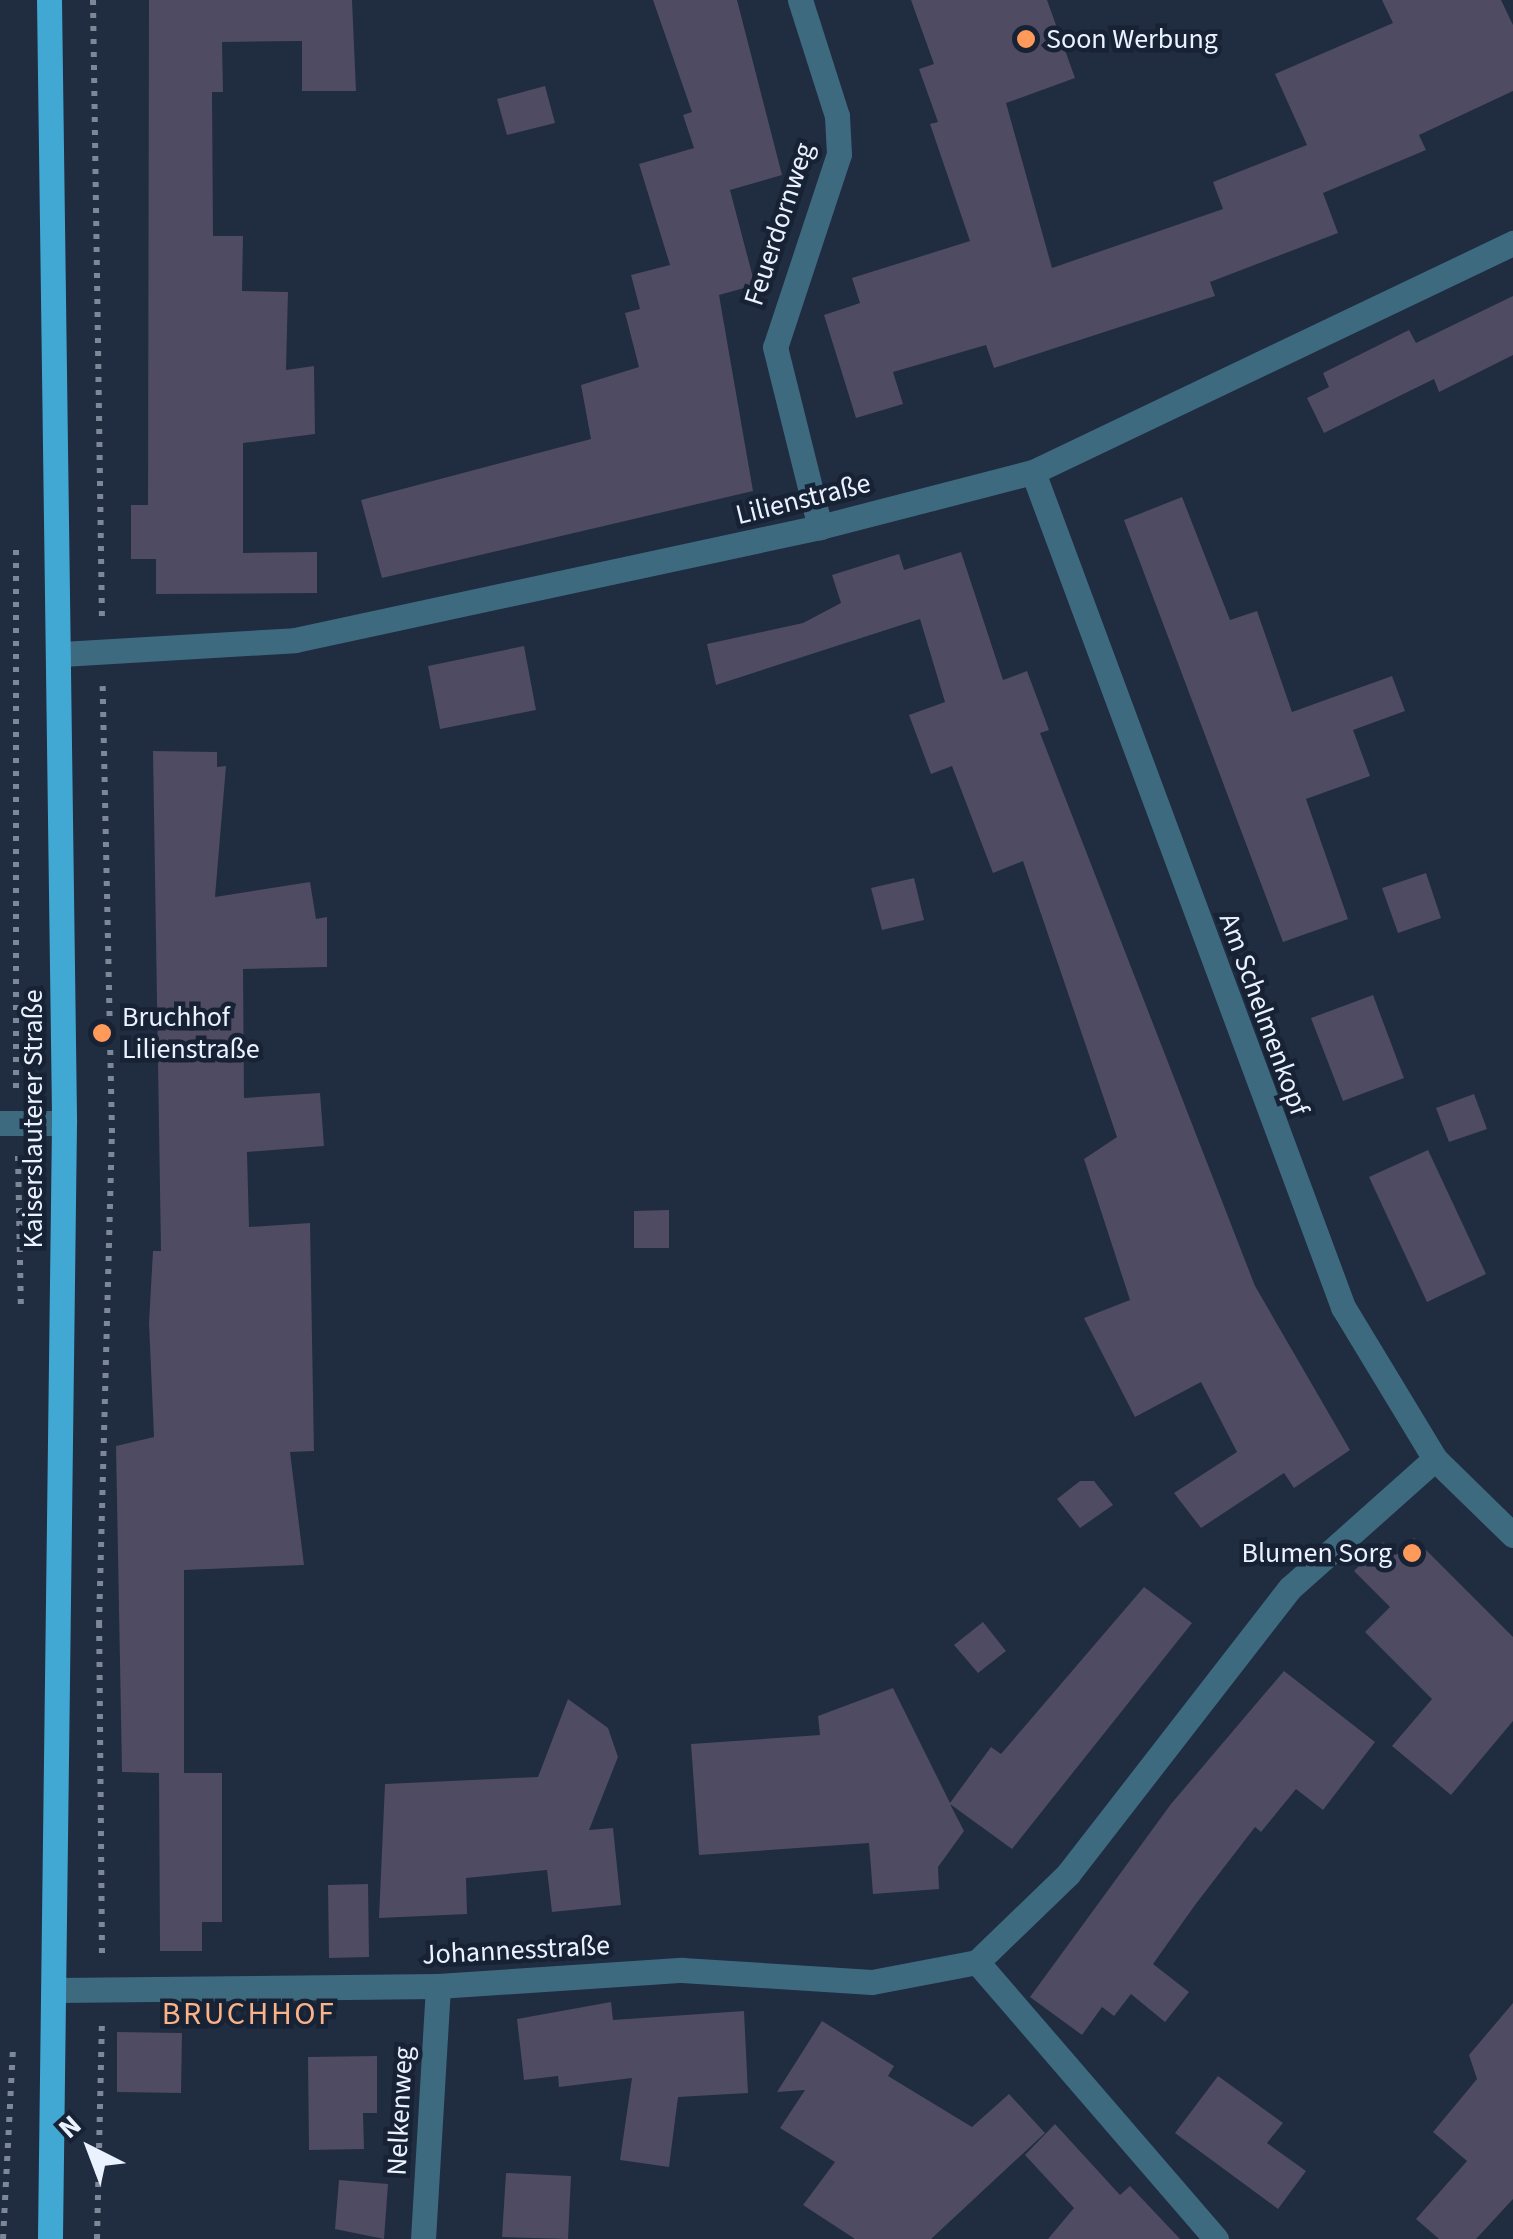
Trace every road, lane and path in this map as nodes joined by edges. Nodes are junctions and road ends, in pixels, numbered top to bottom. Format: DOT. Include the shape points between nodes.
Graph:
graph roads {
  1 [pos="49,0"];
  2 [pos="800,0"];
  3 [pos="1513,243"];
  4 [pos="1033,472"];
  5 [pos="820,528"];
  6 [pos="62,654"];
  7 [pos="0,1123"];
  8 [pos="64,1123"];
  9 [pos="1435,1459"];
  10 [pos="1513,1535"];
  11 [pos="977,1962"];
  12 [pos="438,1986"];
  13 [pos="55,1990"];
  14 [pos="50,2239"];
  15 [pos="423,2239"];
  16 [pos="1216,2239"];
  1 -- 6 [label="main road, Kaiserslauterer Straße"];
  2 -- 5 [label="street, Feuerdornweg" via="837,116 838,154 775,347"];
  3 -- 4 [label="street, Lilienstraße"];
  4 -- 5 [label="street, Lilienstraße"];
  4 -- 9 [label="street, Am Schelmenkopf" via="1343,1306"];
  5 -- 6 [label="street, Lilienstraße" via="295,640"];
  6 -- 8 [label="main road, Kaiserslauterer Straße"];
  7 -- 8 [label="street"];
  8 -- 13 [label="main road, Kaiserslauterer Straße"];
  9 -- 10 [label="street, Am Schelmenkopf"];
  9 -- 11 [label="street" via="1290,1588 1068,1874"];
  11 -- 12 [label="street, Johannesstraße" via="872,1982 682,1970"];
  11 -- 16 [label="street"];
  12 -- 13 [label="street, Johannesstraße"];
  12 -- 15 [label="street, Nelkenweg"];
  13 -- 14 [label="main road, Kaiserslauterer Straße"];
}
